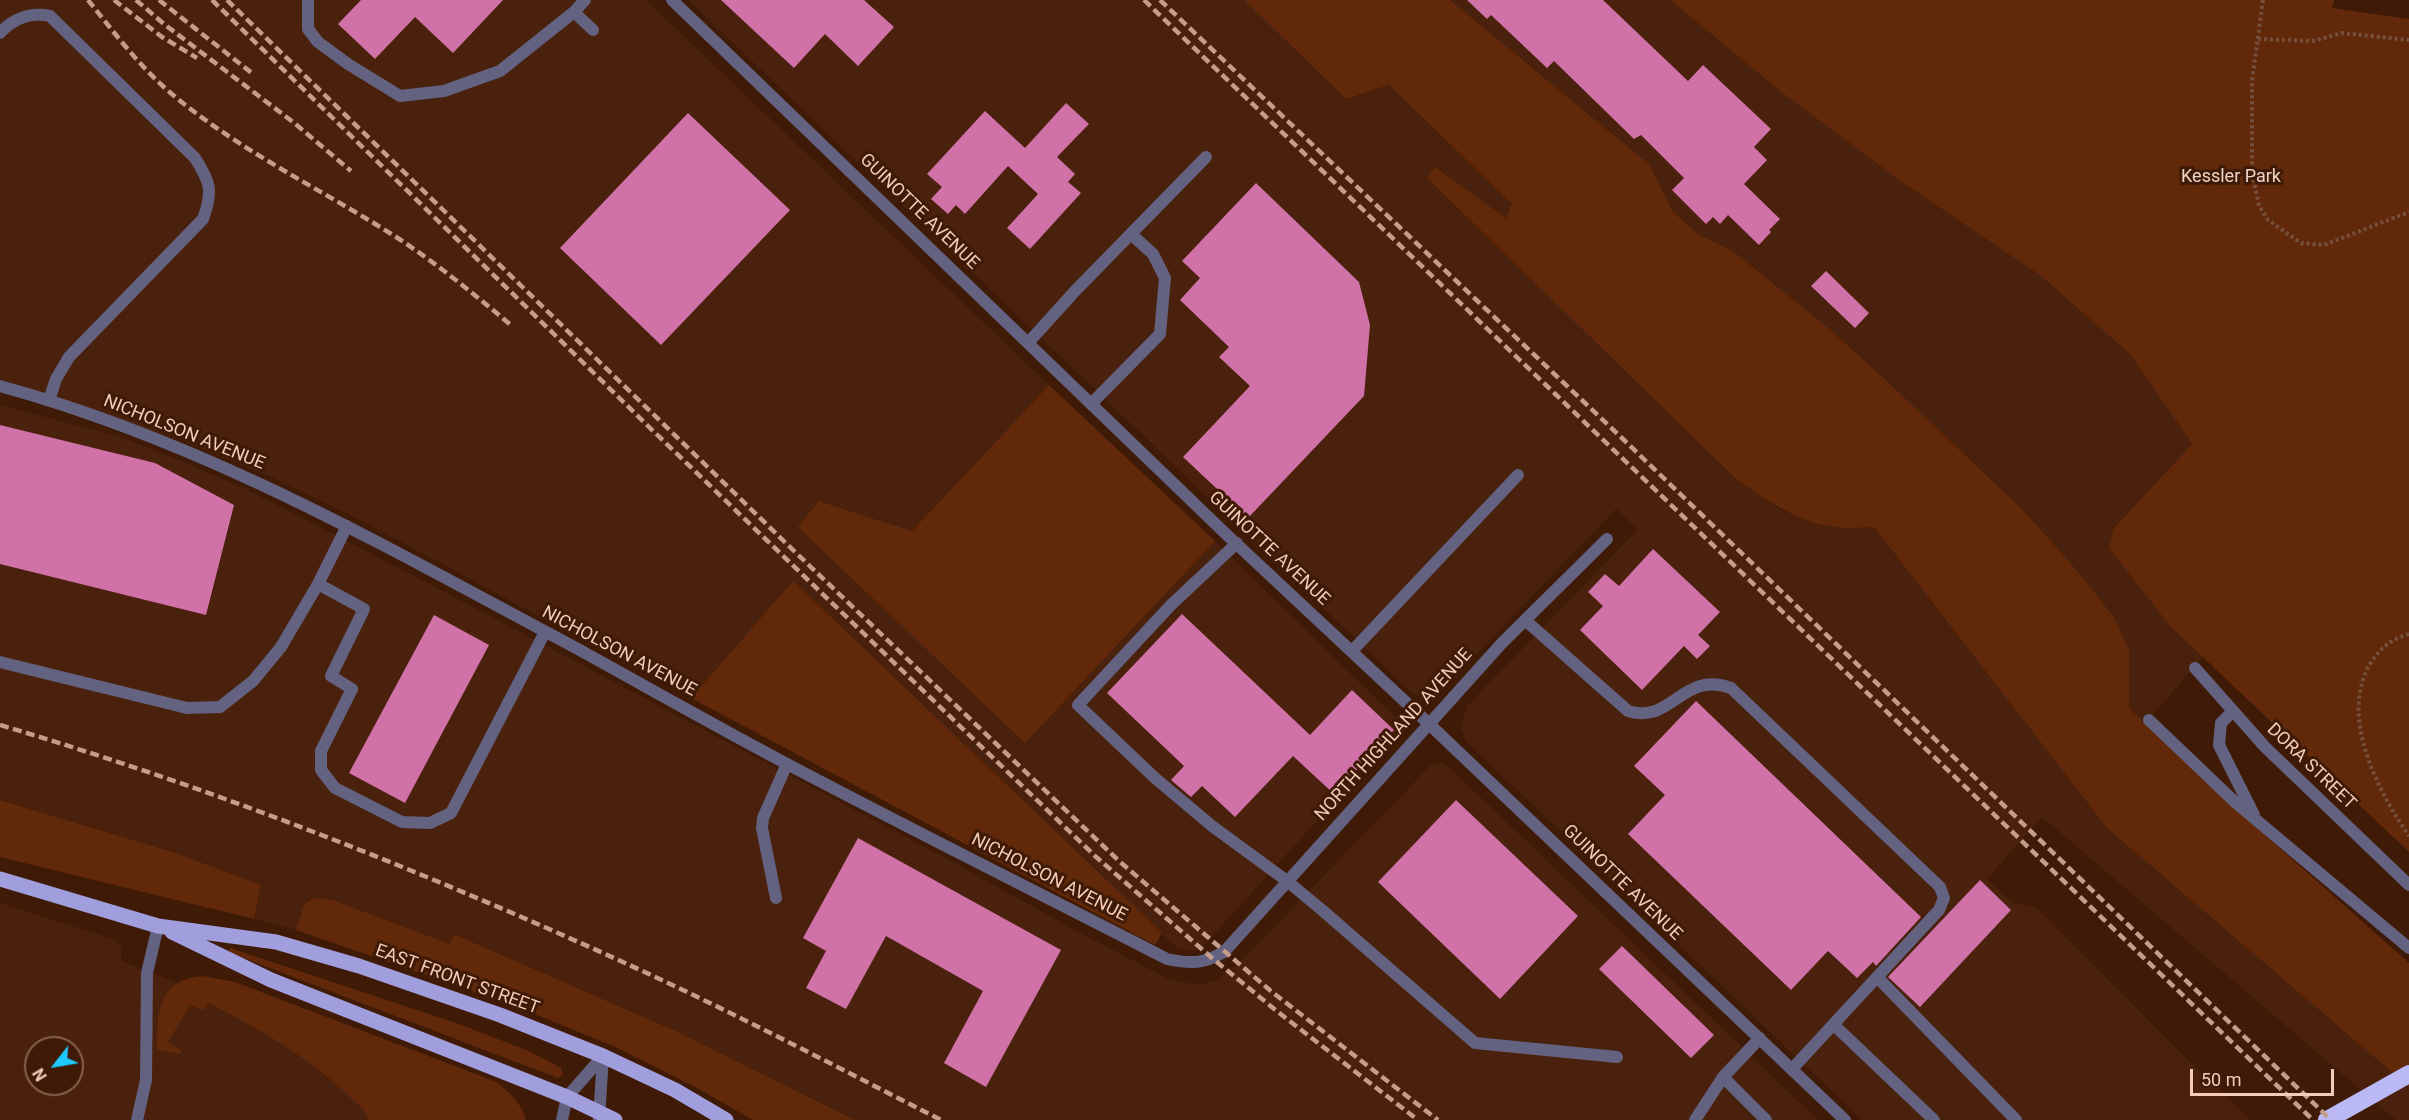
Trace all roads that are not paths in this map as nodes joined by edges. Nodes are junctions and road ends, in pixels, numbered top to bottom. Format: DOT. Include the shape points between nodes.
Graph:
graph roads {
  1 [pos="308,0"];
  2 [pos="585,0"];
  3 [pos="672,0"];
  4 [pos="574,12"];
  5 [pos="593,30"];
  6 [pos="0,33"];
  7 [pos="1206,157"];
  8 [pos="1131,234"];
  9 [pos="1028,343"];
  10 [pos="0,386"];
  11 [pos="48,400"];
  12 [pos="1091,404"];
  13 [pos="1518,475"];
  14 [pos="347,526"];
  15 [pos="1607,539"];
  16 [pos="1237,543"];
  17 [pos="318,584"];
  18 [pos="1525,620"];
  19 [pos="545,632"];
  20 [pos="1352,651"];
  21 [pos="0,662"];
  22 [pos="2195,668"];
  23 [pos="2232,712"];
  24 [pos="2149,720"];
  25 [pos="1428,723"];
  26 [pos="787,765"];
  27 [pos="2257,821"];
  28 [pos="0,879"];
  29 [pos="1287,881"];
  30 [pos="2409,885"];
  31 [pos="776,898"];
  32 [pos="158,926"];
  33 [pos="2409,948"];
  34 [pos="1212,958"];
  35 [pos="1877,977"];
  36 [pos="1834,1025"];
  37 [pos="1760,1038"];
  38 [pos="603,1056"];
  39 [pos="1617,1057"];
  40 [pos="1792,1069"];
  41 [pos="2409,1074"];
  42 [pos="1723,1077"];
  43 [pos="567,1097"];
  44 [pos="600,1116"];
  45 [pos="137,1120"];
  46 [pos="562,1120"];
  47 [pos="615,1120"];
  48 [pos="726,1120"];
  49 [pos="1695,1120"];
  50 [pos="1766,1120"];
  51 [pos="1845,1120"];
  52 [pos="1934,1120"];
  53 [pos="2016,1120"];
  54 [pos="2327,1120"];
  1 -- 4 [label="street" via="309,29 318,42 400,96 444,91 500,71"];
  2 -- 4 [label="street"];
  3 -- 9 [label="street, GUINOTTE AVENUE"];
  4 -- 5 [label="street"];
  6 -- 11 [label="street" via="22,16 50,16 195,158 208,177 210,198 203,219 69,357"];
  7 -- 8 [label="street"];
  8 -- 9 [label="street"];
  8 -- 12 [label="street" via="1153,254 1165,278 1160,333"];
  9 -- 12 [label="street, GUINOTTE AVENUE"];
  10 -- 11 [label="street, NICHOLSON AVENUE"];
  11 -- 14 [label="street, NICHOLSON AVENUE" via="226,467"];
  12 -- 16 [label="street, GUINOTTE AVENUE"];
  13 -- 20 [label="street"];
  14 -- 17 [label="street"];
  14 -- 19 [label="street, NICHOLSON AVENUE"];
  15 -- 18 [label="street, NORTH HIGHLAND AVENUE"];
  16 -- 20 [label="street, GUINOTTE AVENUE"];
  16 -- 29 [label="street" via="1171,605 1078,705 1212,826"];
  17 -- 19 [label="street" via="364,609 331,676 352,689 321,751 321,770 334,788 402,822 430,823 451,813"];
  17 -- 21 [label="street" via="281,647 253,681 220,707 187,708"];
  18 -- 25 [label="street, NORTH HIGHLAND AVENUE"];
  18 -- 35 [label="street" via="1628,711 1641,715 1657,712 1703,684 1718,683 1731,688 1933,879 1944,898 1939,910"];
  19 -- 26 [label="street, NICHOLSON AVENUE"];
  20 -- 25 [label="street, GUINOTTE AVENUE"];
  22 -- 23 [label="street, DORA STREET"];
  23 -- 27 [label="street" via="2221,723 2219,745"];
  23 -- 30 [label="street, DORA STREET"];
  24 -- 27 [label="street"];
  25 -- 29 [label="street, NORTH HIGHLAND AVENUE"];
  25 -- 37 [label="street, GUINOTTE AVENUE"];
  26 -- 31 [label="street" via="762,828"];
  26 -- 34 [label="street, NICHOLSON AVENUE" via="1167,959 1190,964"];
  27 -- 33 [label="street"];
  28 -- 32 [label="main road, EAST FRONT STREET"];
  29 -- 34 [label="street, NORTH HIGHLAND AVENUE" via="1224,952"];
  29 -- 39 [label="street" via="1475,1043"];
  32 -- 38 [label="main road, EAST FRONT STREET" via="276,942 359,966"];
  32 -- 43 [label="main road, EAST FRONT STREET" via="271,980"];
  32 -- 45 [label="street" via="147,973 146,1080"];
  35 -- 36 [label="street"];
  35 -- 53 [label="street"];
  36 -- 40 [label="street"];
  36 -- 52 [label="street"];
  37 -- 40 [label="street, GUINOTTE AVENUE"];
  37 -- 42 [label="street"];
  38 -- 43 [label="street"];
  38 -- 44 [label="street"];
  38 -- 48 [label="main road, EAST FRONT STREET" via="675,1090"];
  40 -- 51 [label="street, GUINOTTE AVENUE"];
  41 -- 54 [label="highway"];
  42 -- 49 [label="street"];
  42 -- 50 [label="street"];
  43 -- 44 [label="main road, EAST FRONT STREET"];
  43 -- 46 [label="street"];
  44 -- 47 [label="main road, EAST FRONT STREET"];
}
